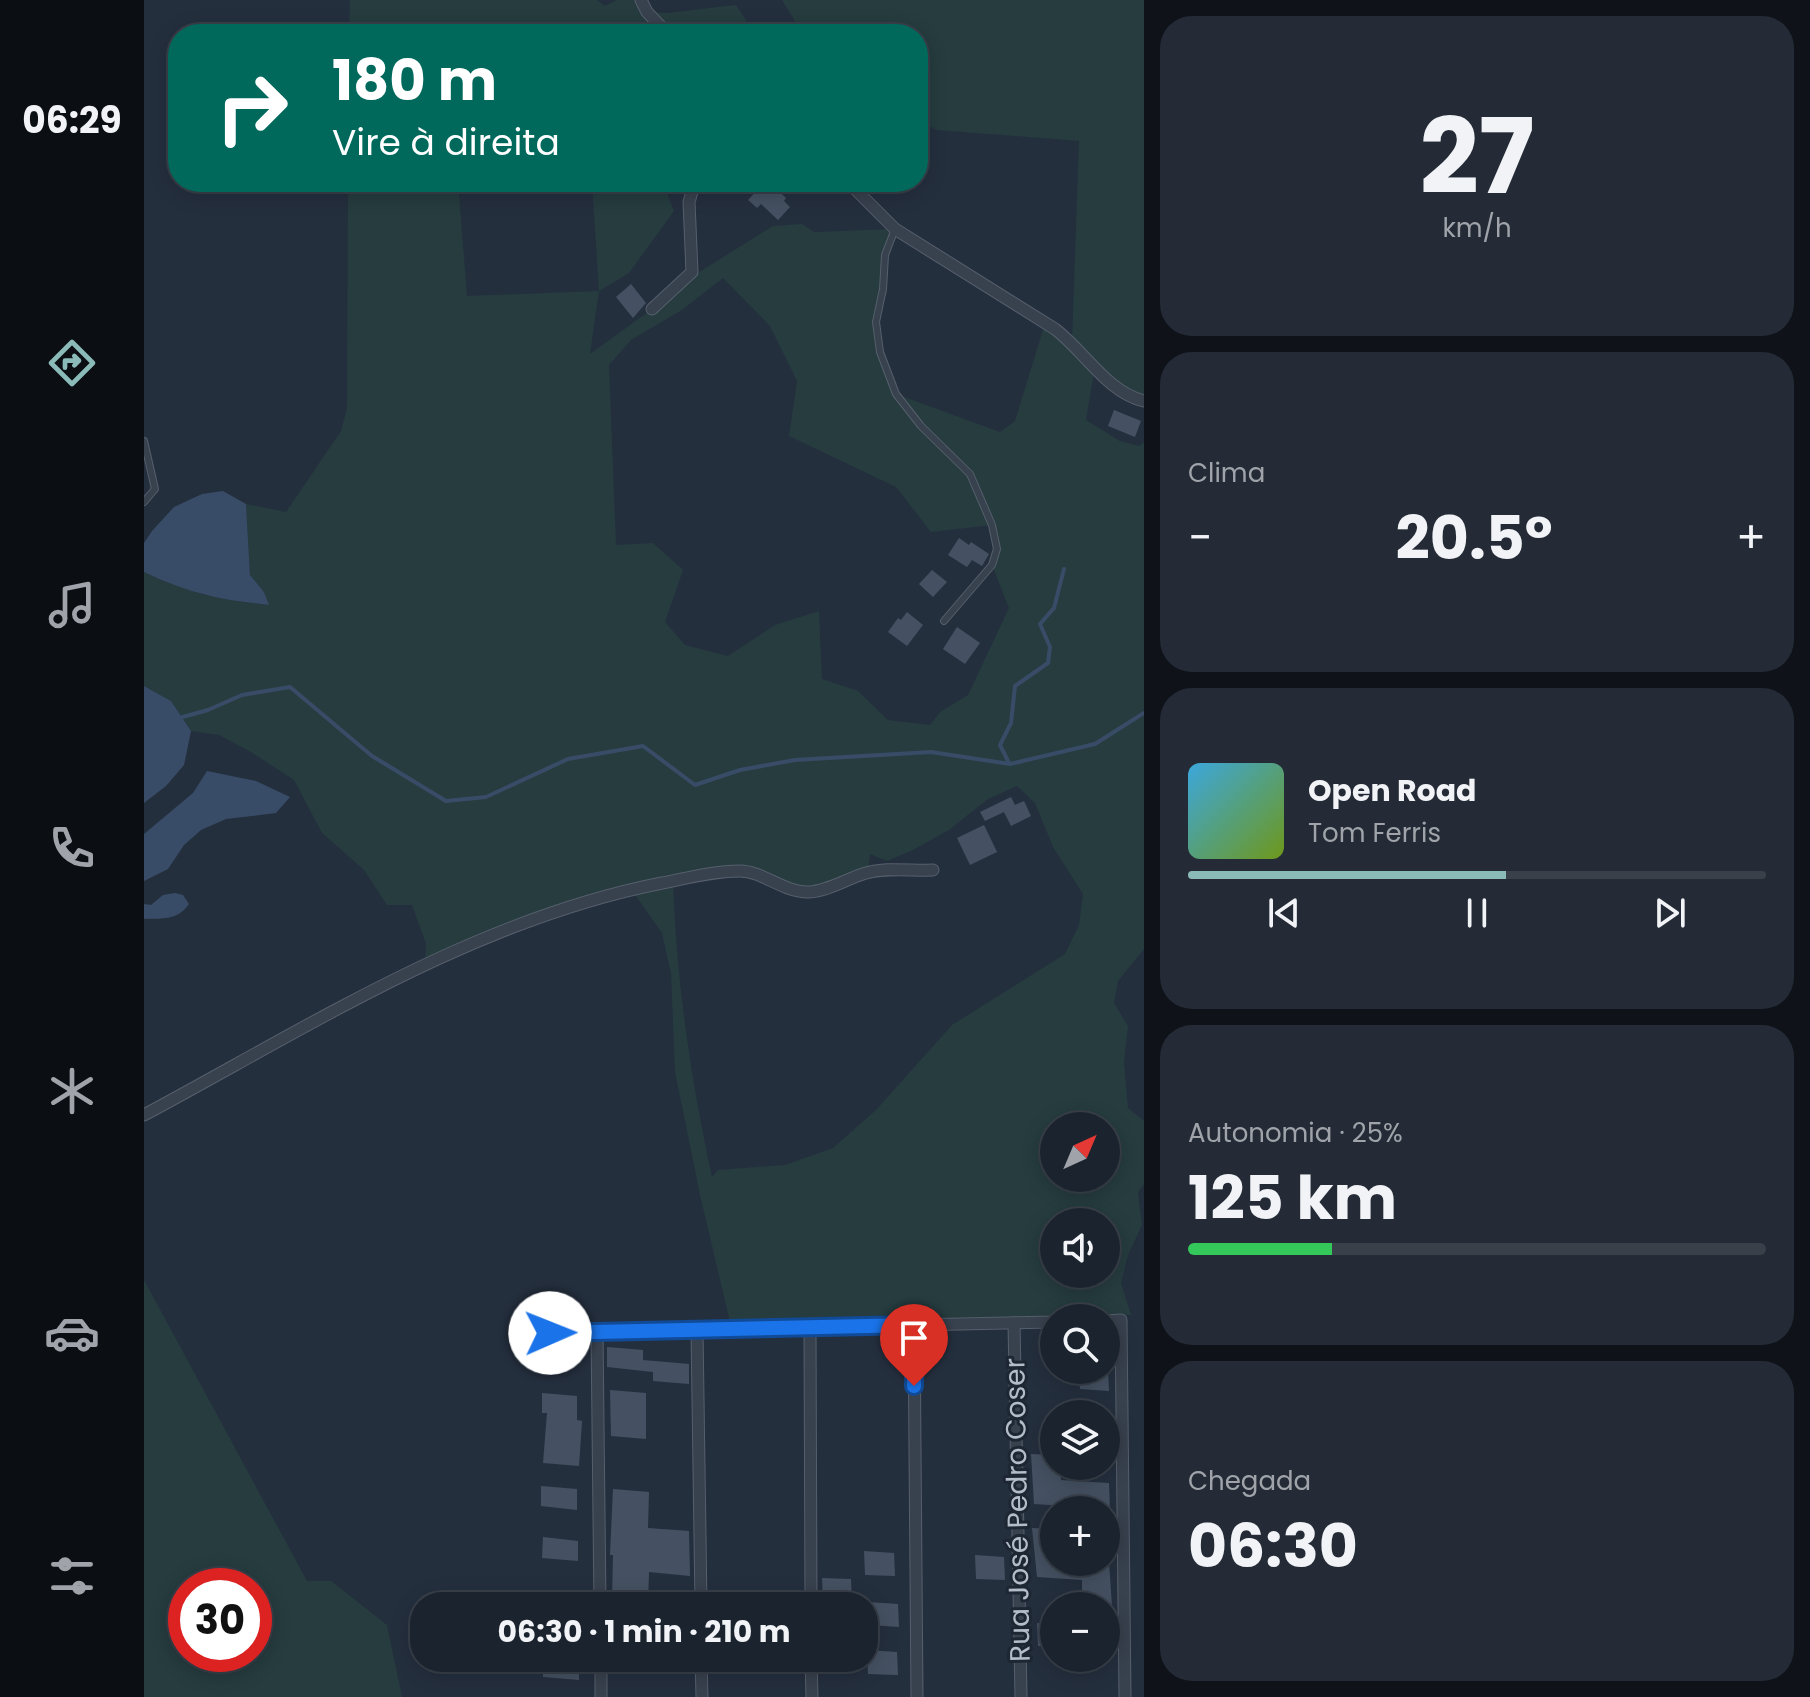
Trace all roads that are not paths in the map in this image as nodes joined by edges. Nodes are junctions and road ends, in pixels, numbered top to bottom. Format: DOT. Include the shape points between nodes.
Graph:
graph roads {
  1 [pos="641,0"];
  2 [pos="658,24"];
  3 [pos="692,192"];
  4 [pos="858,192"];
  5 [pos="895,229"];
  6 [pos="652,309"];
  7 [pos="1144,401"];
  8 [pos="144,441"];
  9 [pos="144,502"];
  10 [pos="944,621"];
  11 [pos="933,870"];
  12 [pos="144,1115"];
  13 [pos="1120,1320"];
  14 [pos="1040,1322"];
  15 [pos="1014,1323"];
  16 [pos="914,1325"];
  17 [pos="810,1327"];
  18 [pos="697,1330"];
  19 [pos="597,1332"];
  20 [pos="550,1333"];
  21 [pos="600,1592"];
  22 [pos="701,1592"];
  23 [pos="811,1592"];
  24 [pos="601,1672"];
  25 [pos="701,1672"];
  26 [pos="811,1672"];
  27 [pos="601,1697"];
  28 [pos="702,1697"];
  29 [pos="812,1697"];
  30 [pos="917,1697"];
  31 [pos="1021,1697"];
  32 [pos="1125,1697"];
  1 -- 2 [label="street"];
  3 -- 6 [label="street" via="692,272"];
  4 -- 5 [label="street"];
  5 -- 7 [label="street" via="1055,329 1109,383"];
  5 -- 10 [label="lane" via="885,255 876,322 880,352 896,394 970,474 997,549 992,565"];
  8 -- 9 [label="lane" via="155,489"];
  11 -- 12 [label="street" via="868,872 809,892 743,871 612,892 528,920 340,1005"];
  13 -- 32 [label="street"];
  14 -- 15 [label="street"];
  15 -- 16 [label="street"];
  15 -- 31 [label="street, Rua José Pedro Coser"];
  16 -- 17 [label="street"];
  16 -- 30 [label="street"];
  17 -- 18 [label="street"];
  17 -- 23 [label="street"];
  18 -- 19 [label="street"];
  18 -- 22 [label="street"];
  19 -- 20 [label="street"];
  19 -- 21 [label="street"];
  24 -- 27 [label="street"];
  25 -- 28 [label="street"];
  26 -- 29 [label="street"];
}
